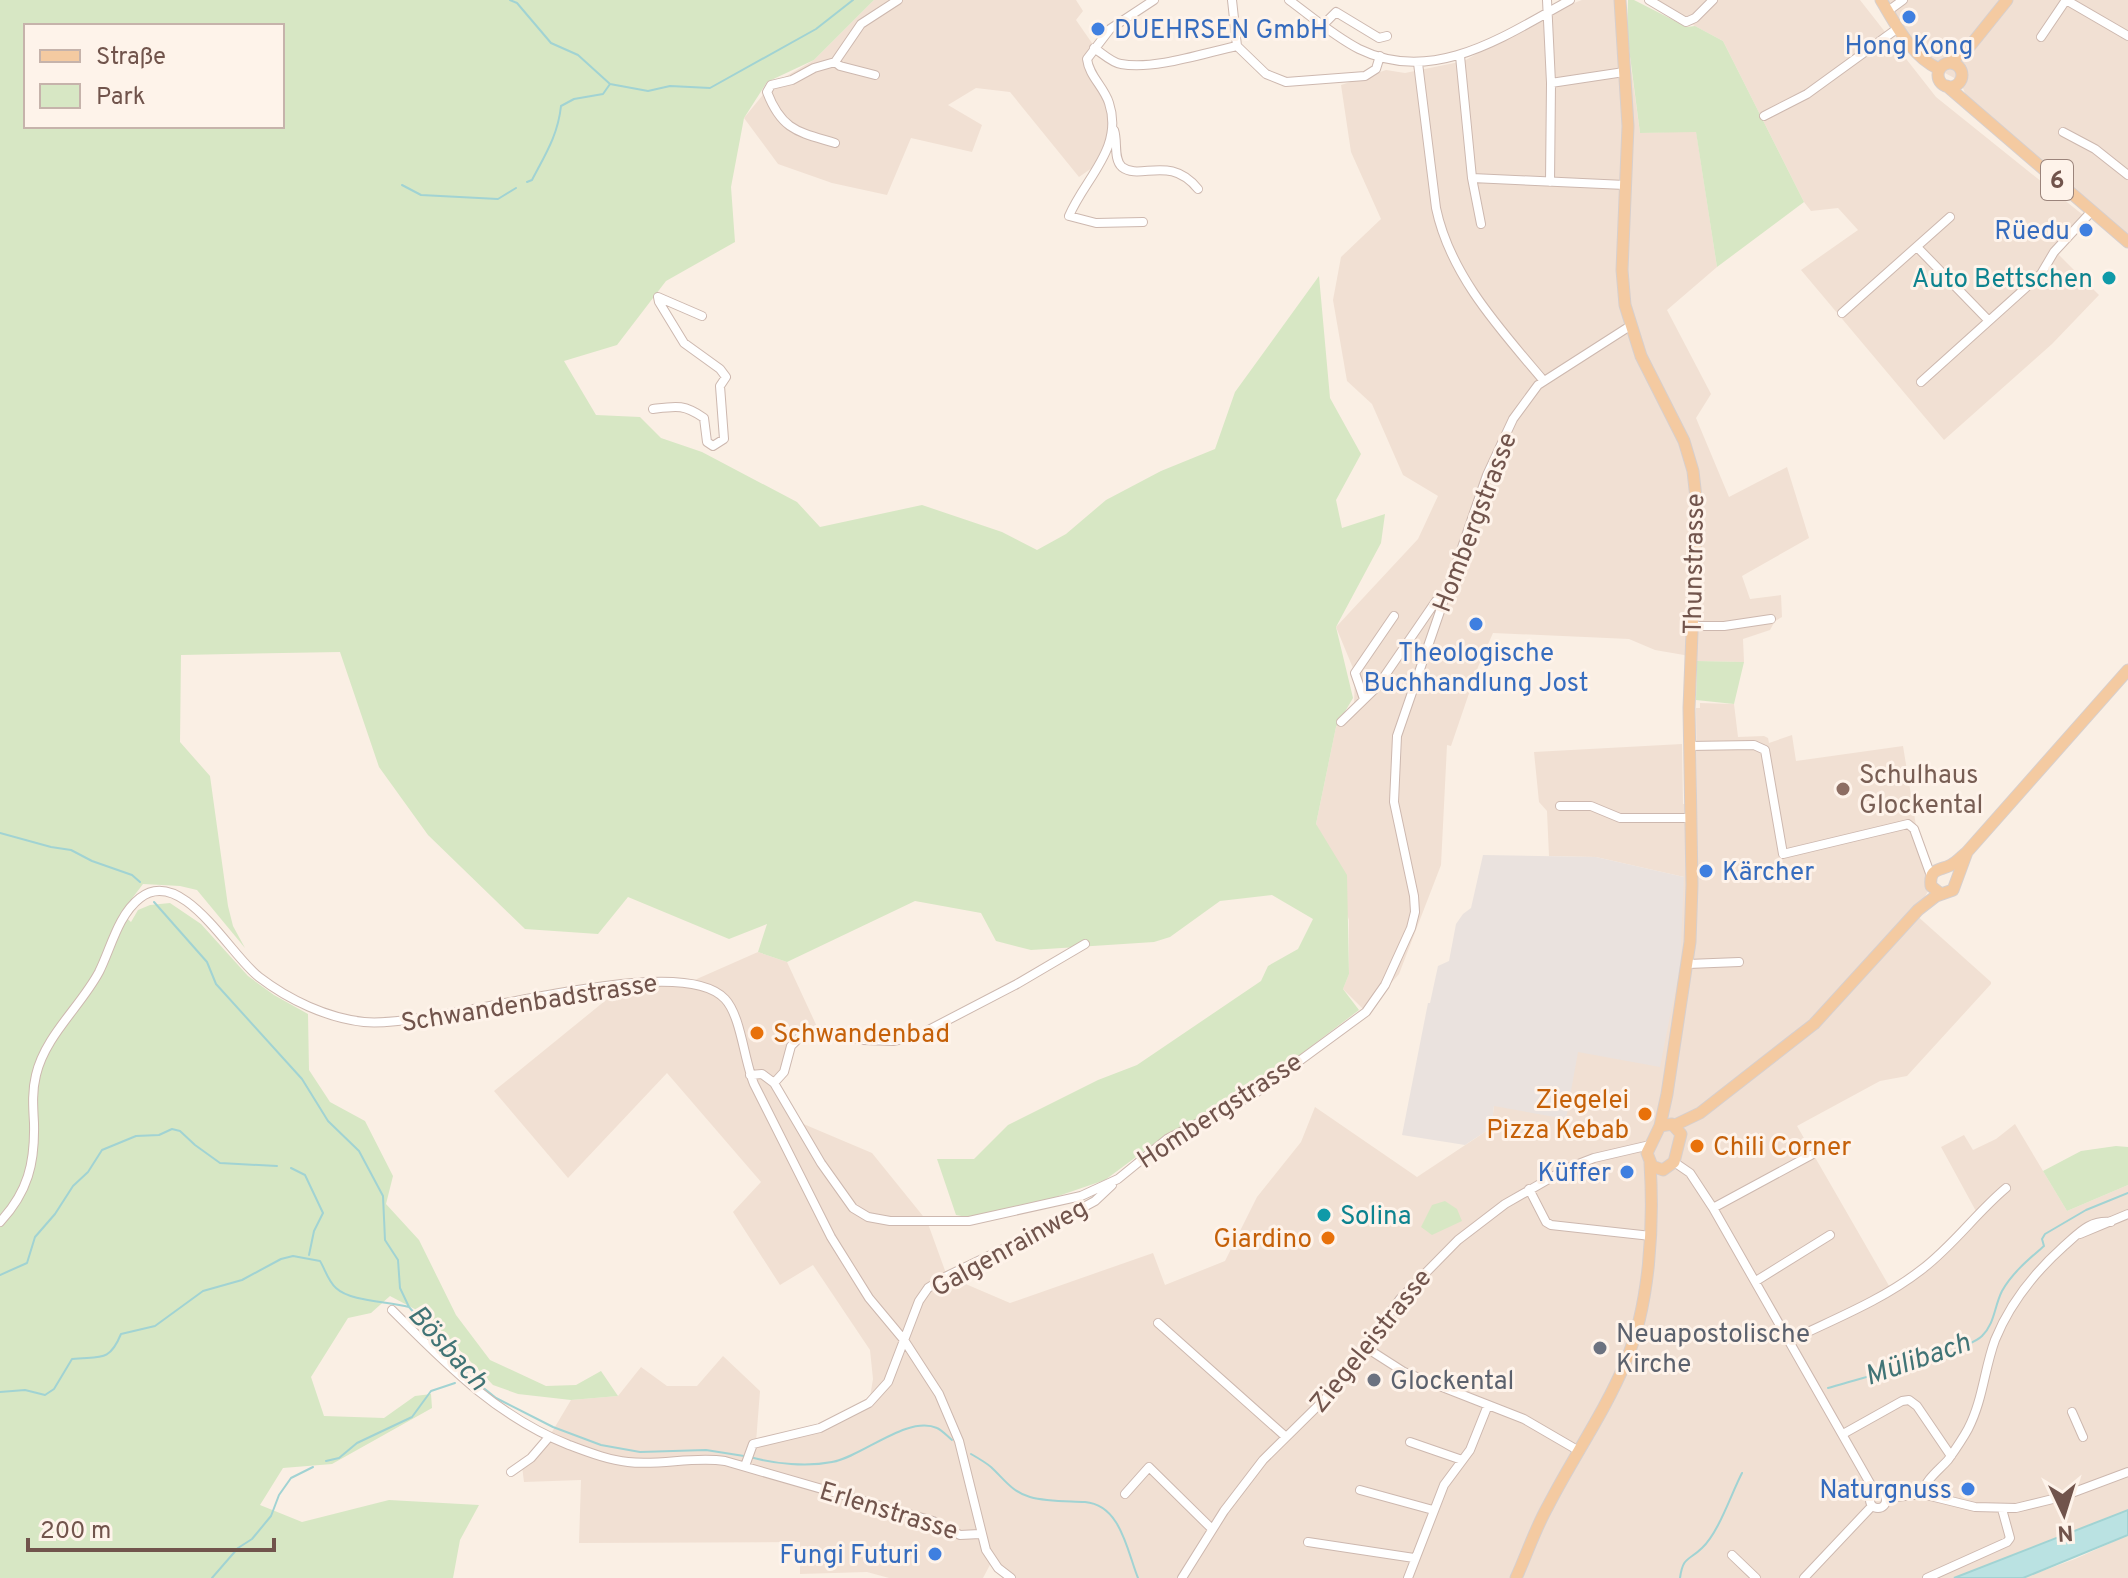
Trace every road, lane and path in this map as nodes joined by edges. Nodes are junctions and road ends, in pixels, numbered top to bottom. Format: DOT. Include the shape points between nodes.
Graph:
graph roads {
  1 [pos="898,0"];
  2 [pos="1154,0"];
  3 [pos="1232,0"];
  4 [pos="1289,0"];
  5 [pos="1547,0"];
  6 [pos="1570,0"];
  7 [pos="1620,0"];
  8 [pos="1649,0"];
  9 [pos="1713,0"];
  10 [pos="1903,0"];
  11 [pos="2007,0"];
  12 [pos="2066,0"];
  13 [pos="1885,6"];
  14 [pos="1547,13"];
  15 [pos="1323,25"];
  16 [pos="1898,28"];
  17 [pos="1387,36"];
  18 [pos="2128,36"];
  19 [pos="2041,37"];
  20 [pos="1237,46"];
  21 [pos="1970,46"];
  22 [pos="1094,48"];
  23 [pos="1380,56"];
  24 [pos="1460,56"];
  25 [pos="835,62"];
  26 [pos="1418,63"];
  27 [pos="1944,66"];
  28 [pos="1624,72"];
  29 [pos="875,75"];
  30 [pos="1961,76"];
  31 [pos="1551,83"];
  32 [pos="1947,86"];
  33 [pos="1970,105"];
  34 [pos="1764,116"];
  35 [pos="1114,130"];
  36 [pos="2063,132"];
  37 [pos="835,143"];
  38 [pos="2128,175"];
  39 [pos="1472,178"];
  40 [pos="1550,182"];
  41 [pos="1625,185"];
  42 [pos="1198,189"];
  43 [pos="2092,211"];
  44 [pos="1950,217"];
  45 [pos="1143,222"];
  46 [pos="1481,224"];
  47 [pos="2128,242"];
  48 [pos="1917,247"];
  49 [pos="1842,313"];
  50 [pos="702,316"];
  51 [pos="1989,321"];
  52 [pos="1630,326"];
  53 [pos="1543,380"];
  54 [pos="1921,382"];
  55 [pos="653,409"];
  56 [pos="1447,594"];
  57 [pos="1394,616"];
  58 [pos="1771,619"];
  59 [pos="1693,626"];
  60 [pos="2128,670"];
  61 [pos="1364,699"];
  62 [pos="1341,722"];
  63 [pos="1689,746"];
  64 [pos="1560,806"];
  65 [pos="1690,818"];
  66 [pos="1967,852"];
  67 [pos="1937,874"];
  68 [pos="1957,876"];
  69 [pos="1941,894"];
  70 [pos="1918,910"];
  71 [pos="1085,944"];
  72 [pos="1739,962"];
  73 [pos="1688,964"];
  74 [pos="750,1075"];
  75 [pos="774,1083"];
  76 [pos="1672,1128"];
  77 [pos="1650,1145"];
  78 [pos="1621,1154"];
  79 [pos="1811,1155"];
  80 [pos="1649,1161"];
  81 [pos="1674,1162"];
  82 [pos="1663,1170"];
  83 [pos="1118,1179"];
  84 [pos="2006,1188"];
  85 [pos="1529,1189"];
  86 [pos="1652,1193"];
  87 [pos="1713,1208"];
  88 [pos="2128,1214"];
  89 [pos="0,1222"];
  90 [pos="1830,1235"];
  91 [pos="1651,1236"];
  92 [pos="1756,1281"];
  93 [pos="392,1310"];
  94 [pos="1158,1323"];
  95 [pos="904,1340"];
  96 [pos="1789,1341"];
  97 [pos="1365,1347"];
  98 [pos="1488,1405"];
  99 [pos="2072,1412"];
  100 [pos="1843,1434"];
  101 [pos="549,1437"];
  102 [pos="1286,1437"];
  103 [pos="2083,1437"];
  104 [pos="1410,1442"];
  105 [pos="1579,1451"];
  106 [pos="1951,1456"];
  107 [pos="747,1459"];
  108 [pos="1462,1460"];
  109 [pos="511,1472"];
  110 [pos="2128,1472"];
  111 [pos="1360,1490"];
  112 [pos="1875,1492"];
  113 [pos="1125,1494"];
  114 [pos="1922,1494"];
  115 [pos="1887,1498"];
  116 [pos="1872,1506"];
  117 [pos="2002,1509"];
  118 [pos="1433,1510"];
  119 [pos="1212,1529"];
  120 [pos="980,1534"];
  121 [pos="1308,1542"];
  122 [pos="1732,1555"];
  123 [pos="1414,1558"];
  124 [pos="1011,1578"];
  125 [pos="1182,1578"];
  126 [pos="1408,1578"];
  127 [pos="1516,1578"];
  128 [pos="1756,1578"];
  129 [pos="1804,1578"];
  130 [pos="1927,1578"];
  1 -- 25 [label="street" via="861,24"];
  2 -- 22 [label="street" via="1110,29"];
  3 -- 20 [label="street"];
  4 -- 15 [label="street"];
  5 -- 14 [label="street"];
  6 -- 14 [label="street"];
  7 -- 28 [label="main road, Thunstrasse"];
  8 -- 9 [label="street" via="1686,22"];
  10 -- 13 [label="street"];
  11 -- 21 [label="main road"];
  12 -- 18 [label="street"];
  12 -- 19 [label="street"];
  13 -- 16 [label="main road"];
  14 -- 24 [label="street"];
  14 -- 31 [label="street"];
  15 -- 17 [label="street" via="1336,12 1379,38"];
  15 -- 23 [label="street"];
  16 -- 27 [label="main road" via="1922,59"];
  16 -- 34 [label="street" via="1807,94"];
  20 -- 22 [label="street" via="1133,65 1118,64"];
  20 -- 23 [label="street" via="1266,74 1286,82 1365,76 1376,69"];
  21 -- 27 [label="main road"];
  21 -- 30 [label="main road"];
  22 -- 35 [label="street" via="1088,66 1109,101"];
  23 -- 26 [label="street"];
  24 -- 26 [label="street"];
  24 -- 39 [label="street"];
  25 -- 29 [label="street"];
  25 -- 37 [label="street" via="771,85 767,92 793,130"];
  26 -- 53 [label="street" via="1443,231 1481,303"];
  27 -- 30 [label="main road" via="1958,66"];
  27 -- 32 [label="main road" via="1939,79"];
  28 -- 31 [label="street"];
  28 -- 41 [label="main road, Thunstrasse"];
  30 -- 32 [label="main road" via="1956,85"];
  30 -- 33 [label="main road, 6"];
  31 -- 40 [label="street"];
  32 -- 33 [label="main road, 6"];
  33 -- 43 [label="main road, 6"];
  35 -- 42 [label="street" via="1122,167 1183,174"];
  35 -- 45 [label="street" via="1069,216 1096,223"];
  36 -- 38 [label="street"];
  39 -- 40 [label="street"];
  39 -- 46 [label="street"];
  40 -- 41 [label="street"];
  41 -- 52 [label="main road, Thunstrasse" via="1622,282"];
  43 -- 47 [label="main road, 6"];
  43 -- 51 [label="street" via="2041,274"];
  44 -- 48 [label="street"];
  48 -- 49 [label="street"];
  48 -- 51 [label="street"];
  50 -- 55 [label="street" via="658,297 684,343 726,377 720,386 724,439 713,446 707,442 704,418 694,411 680,406"];
  51 -- 54 [label="street"];
  52 -- 53 [label="street, Hombergstrasse"];
  52 -- 59 [label="main road, Thunstrasse" via="1693,471"];
  53 -- 56 [label="street, Hombergstrasse" via="1522,404 1496,454"];
  56 -- 61 [label="street" via="1436,601"];
  56 -- 83 [label="street, Hombergstrasse" via="1397,736 1394,802 1415,912 1385,985 1366,1012 1253,1095 1167,1139"];
  57 -- 61 [label="street" via="1355,673"];
  58 -- 59 [label="street"];
  59 -- 63 [label="main road, Thunstrasse"];
  60 -- 66 [label="main road"];
  61 -- 62 [label="street"];
  63 -- 65 [label="main road, Thunstrasse"];
  63 -- 67 [label="street" via="1754,745 1765,750 1783,854 1904,824 1912,827"];
  64 -- 65 [label="street" via="1591,806 1620,818"];
  65 -- 73 [label="main road, Thunstrasse"];
  66 -- 67 [label="main road"];
  66 -- 68 [label="main road"];
  67 -- 68 [label="main road"];
  67 -- 69 [label="main road"];
  67 -- 70 [label="main road"];
  68 -- 69 [label="main road" via="1953,890"];
  69 -- 70 [label="main road"];
  70 -- 76 [label="main road" via="1824,1015 1700,1113"];
  71 -- 75 [label="street" via="917,1036 893,1041 819,1031 802,1035"];
  72 -- 73 [label="street"];
  73 -- 76 [label="main road, Thunstrasse" via="1667,1094"];
  74 -- 75 [label="street" via="762,1074"];
  74 -- 89 [label="street, Schwandenbadstrasse" via="734,1011 722,995 698,983 627,983 415,1021 362,1022 324,1013 286,995 244,964 189,902 176,893 153,892 138,899 126,914 93,983 41,1060 33,1090 35,1143 29,1177 19,1200"];
  74 -- 95 [label="street, Schwandenbadstrasse" via="831,1237 869,1298"];
  75 -- 83 [label="street, Hombergstrasse" via="841,1195 868,1217 969,1221 1081,1196"];
  76 -- 77 [label="main road"];
  76 -- 81 [label="main road"];
  77 -- 78 [label="street, Ziegeleistrasse"];
  77 -- 80 [label="main road"];
  78 -- 80 [label="street, Ziegeleistrasse"];
  78 -- 85 [label="street, Ziegeleistrasse" via="1585,1161"];
  79 -- 87 [label="street"];
  80 -- 82 [label="main road"];
  80 -- 86 [label="main road"];
  81 -- 82 [label="main road"];
  81 -- 87 [label="street" via="1690,1173"];
  82 -- 86 [label="main road"];
  83 -- 95 [label="street, Galgenrainweg" via="1095,1201 935,1282 919,1301"];
  84 -- 96 [label="street" via="1907,1281"];
  85 -- 91 [label="street" via="1551,1225"];
  85 -- 97 [label="street, Ziegeleistrasse" via="1480,1222 1421,1275"];
  86 -- 91 [label="main road"];
  87 -- 92 [label="street"];
  88 -- 106 [label="street" via="2076,1236 2037,1272 1995,1340 1977,1409"];
  90 -- 92 [label="street"];
  91 -- 105 [label="main road" via="1628,1356"];
  92 -- 96 [label="street"];
  93 -- 101 [label="street, Erlenstrasse" via="474,1390"];
  94 -- 102 [label="street"];
  95 -- 107 [label="street, Galgenrainweg" via="888,1382 869,1403 820,1428 756,1443"];
  95 -- 120 [label="street, Schwandenbadstrasse" via="952,1422"];
  96 -- 100 [label="street"];
  97 -- 98 [label="street" via="1404,1372"];
  97 -- 102 [label="street, Ziegeleistrasse" via="1333,1391"];
  98 -- 105 [label="street"];
  98 -- 108 [label="street"];
  99 -- 103 [label="street"];
  100 -- 106 [label="street" via="1909,1400"];
  100 -- 112 [label="street"];
  101 -- 107 [label="street, Erlenstrasse" via="619,1461 645,1464"];
  101 -- 109 [label="street"];
  102 -- 119 [label="street, Ziegeleistrasse"];
  104 -- 108 [label="street"];
  105 -- 127 [label="main road" via="1547,1506"];
  106 -- 114 [label="street"];
  107 -- 120 [label="street, Erlenstrasse" via="933,1521 960,1535"];
  108 -- 118 [label="street"];
  110 -- 117 [label="street" via="2054,1499"];
  111 -- 118 [label="street"];
  112 -- 115 [label="street"];
  112 -- 116 [label="street"];
  113 -- 119 [label="street" via="1149,1467"];
  114 -- 115 [label="street"];
  114 -- 117 [label="street"];
  115 -- 116 [label="street" via="1882,1507"];
  116 -- 129 [label="street"];
  117 -- 130 [label="street" via="2007,1542"];
  118 -- 123 [label="street"];
  119 -- 125 [label="street, Ziegeleistrasse"];
  120 -- 124 [label="street, Erlenstrasse" via="992,1561"];
  121 -- 123 [label="street"];
  122 -- 128 [label="street"];
  123 -- 126 [label="street"];
}
